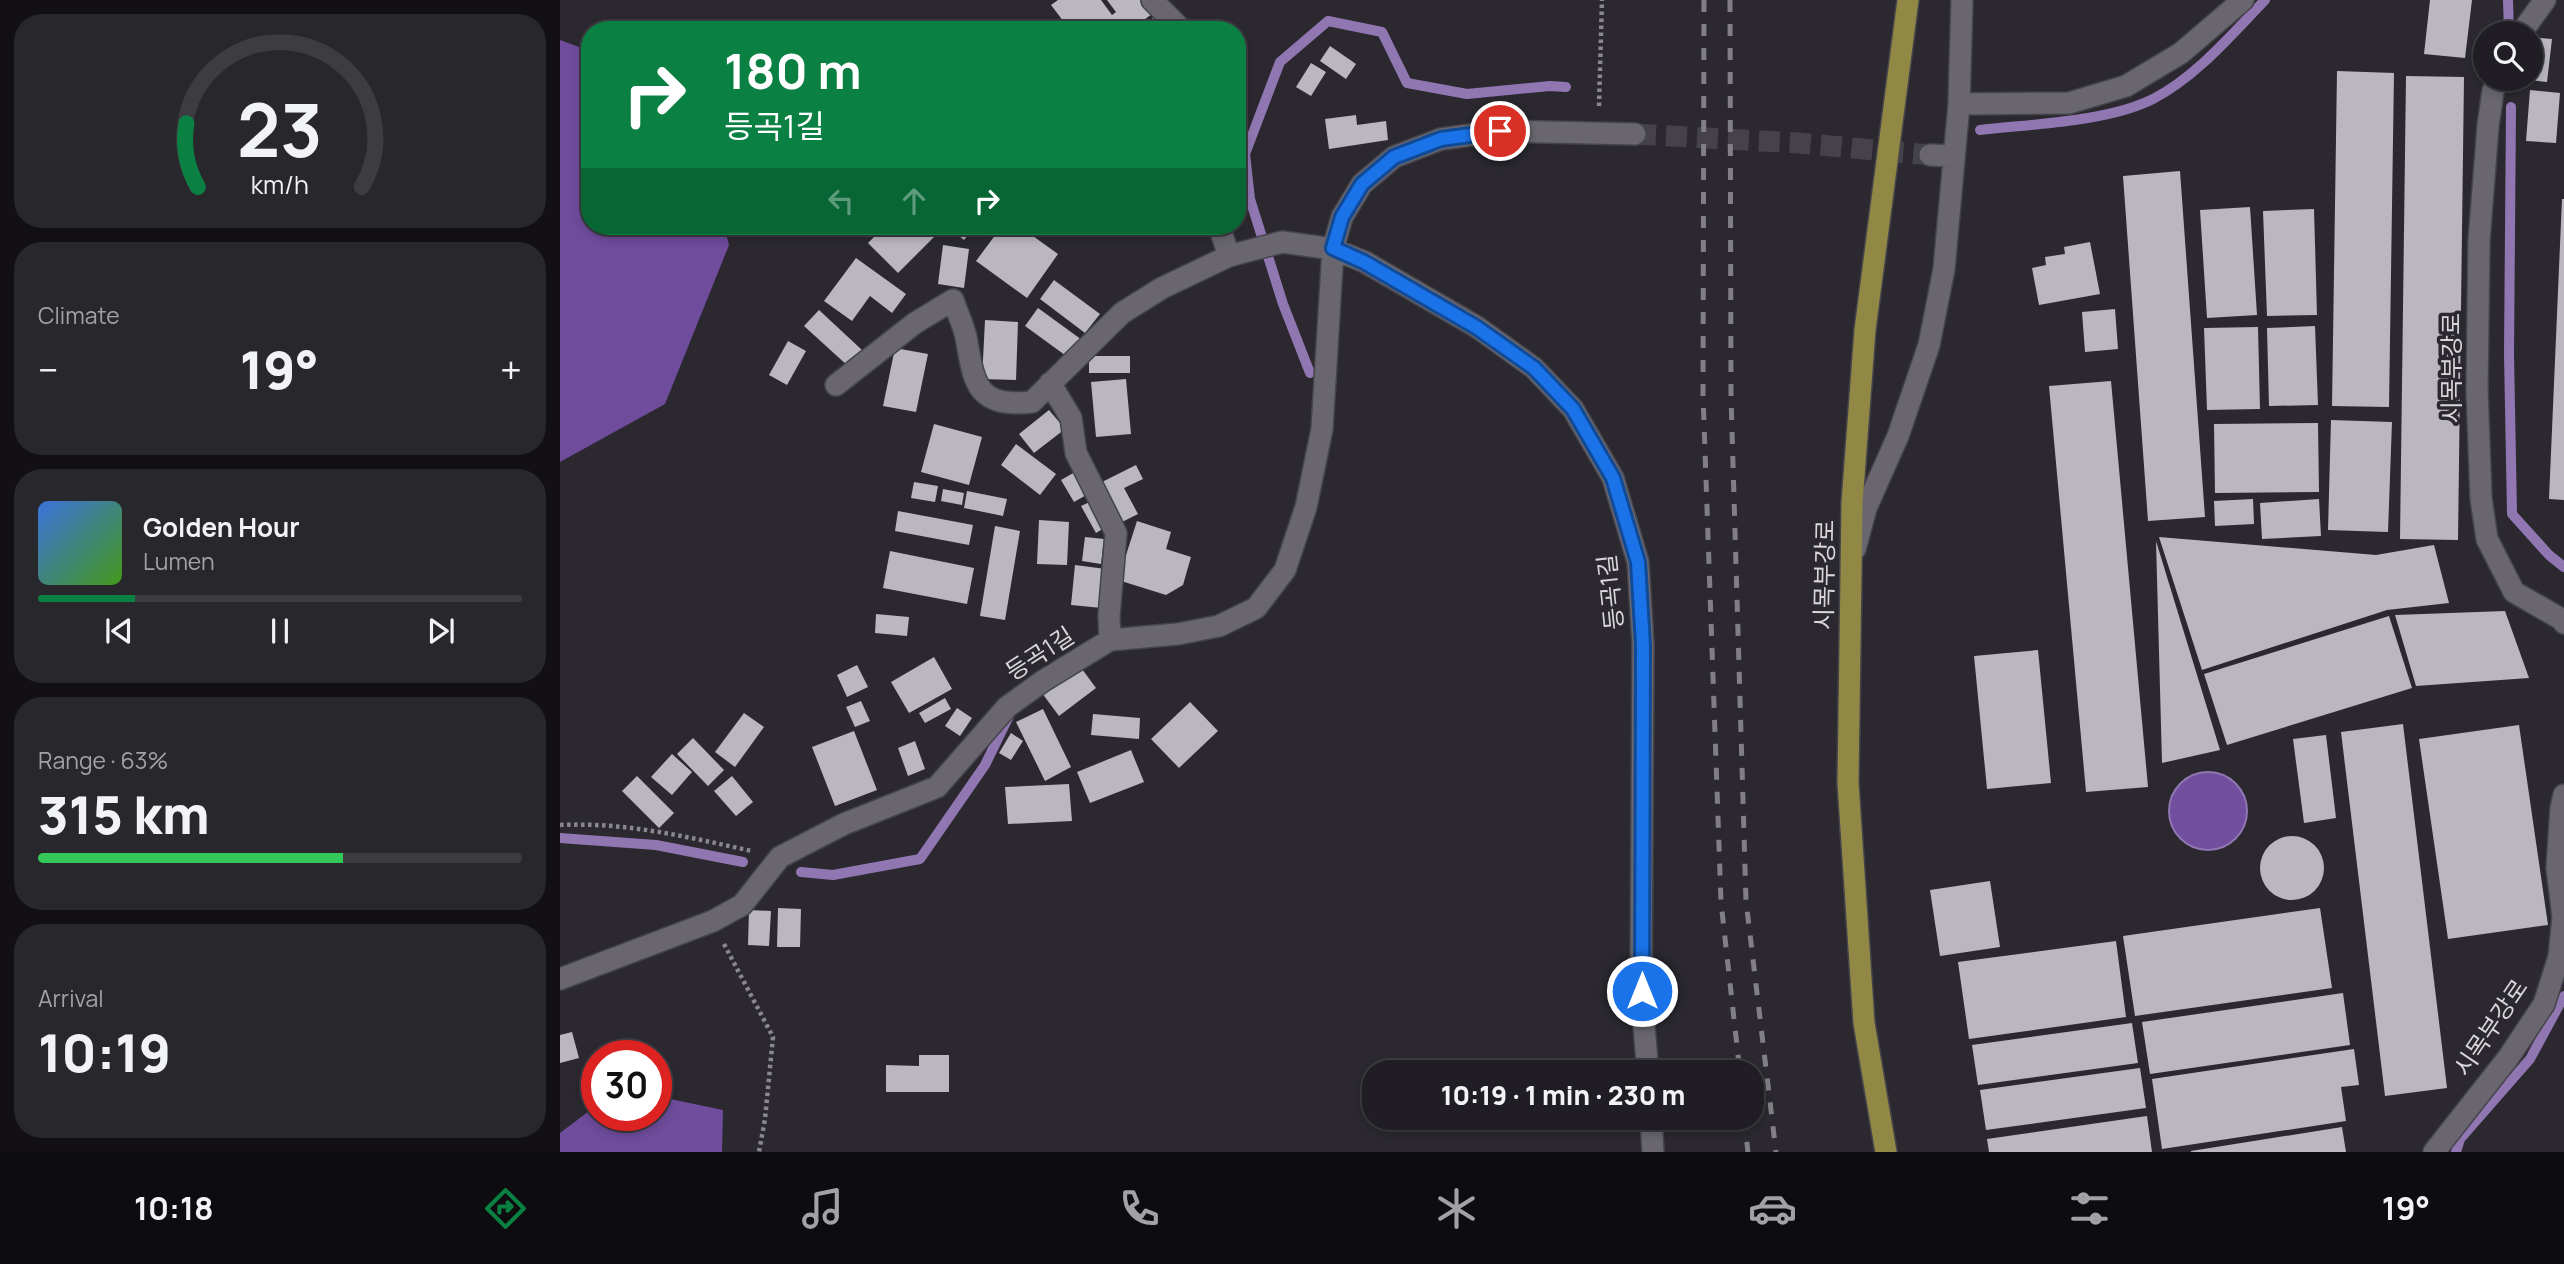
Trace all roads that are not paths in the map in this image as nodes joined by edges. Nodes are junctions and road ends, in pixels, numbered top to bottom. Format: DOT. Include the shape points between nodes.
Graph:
graph roads {
  1 [pos="1152,0"];
  2 [pos="1908,0"];
  3 [pos="1962,0"];
  4 [pos="2243,0"];
  5 [pos="2545,0"];
  6 [pos="1173,21"];
  7 [pos="2530,21"];
  8 [pos="2493,91"];
  9 [pos="1959,104"];
  10 [pos="1635,134"];
  11 [pos="1930,155"];
  12 [pos="1953,156"];
  13 [pos="1225,235"];
  14 [pos="1333,248"];
  15 [pos="1237,254"];
  16 [pos="1050,383"];
  17 [pos="836,385"];
  18 [pos="1851,565"];
  19 [pos="2564,623"];
  20 [pos="1110,640"];
  21 [pos="2564,795"];
  22 [pos="560,979"];
  23 [pos="1646,1060"];
  24 [pos="1652,1130"];
  25 [pos="1653,1152"];
  26 [pos="1886,1152"];
  27 [pos="2434,1152"];
  1 -- 6 [label="street"];
  2 -- 18 [label="main road, 시목부강로" via="1865,330"];
  3 -- 9 [label="street"];
  4 -- 9 [label="street" via="2181,52 2126,86 2069,103"];
  5 -- 7 [label="street"];
  8 -- 19 [label="street, 시목부강로" via="2480,241 2477,390 2481,499 2487,539 2514,592"];
  9 -- 12 [label="street"];
  10 -- 14 [label="street, 등곡1길" via="1500,131 1441,139 1394,157 1362,184 1342,217"];
  11 -- 12 [label="street"];
  12 -- 18 [label="street" via="1944,269 1929,345 1898,436 1866,508"];
  13 -- 15 [label="street"];
  14 -- 15 [label="street" via="1282,242"];
  14 -- 20 [label="street, 등곡1길" via="1322,429 1306,507 1285,570 1255,608 1219,626"];
  14 -- 23 [label="street, 등곡1길" via="1476,327 1534,368 1573,409 1613,478 1638,562 1643,645 1642,991"];
  15 -- 16 [label="street" via="1162,288 1122,313"];
  16 -- 17 [label="street" via="1031,402 1012,404 996,400 976,385 953,300 915,323"];
  16 -- 20 [label="street" via="1070,418 1076,453 1116,533"];
  18 -- 26 [label="main road, 시목부강로" via="1848,783 1864,1023"];
  20 -- 22 [label="street, 등곡1길" via="1007,707 937,787 844,824 780,857 742,905 713,921"];
  21 -- 27 [label="street, 시목부강로" via="2557,868 2563,917 2559,957 2544,1003 2508,1058"];
  24 -- 25 [label="street"];
}
